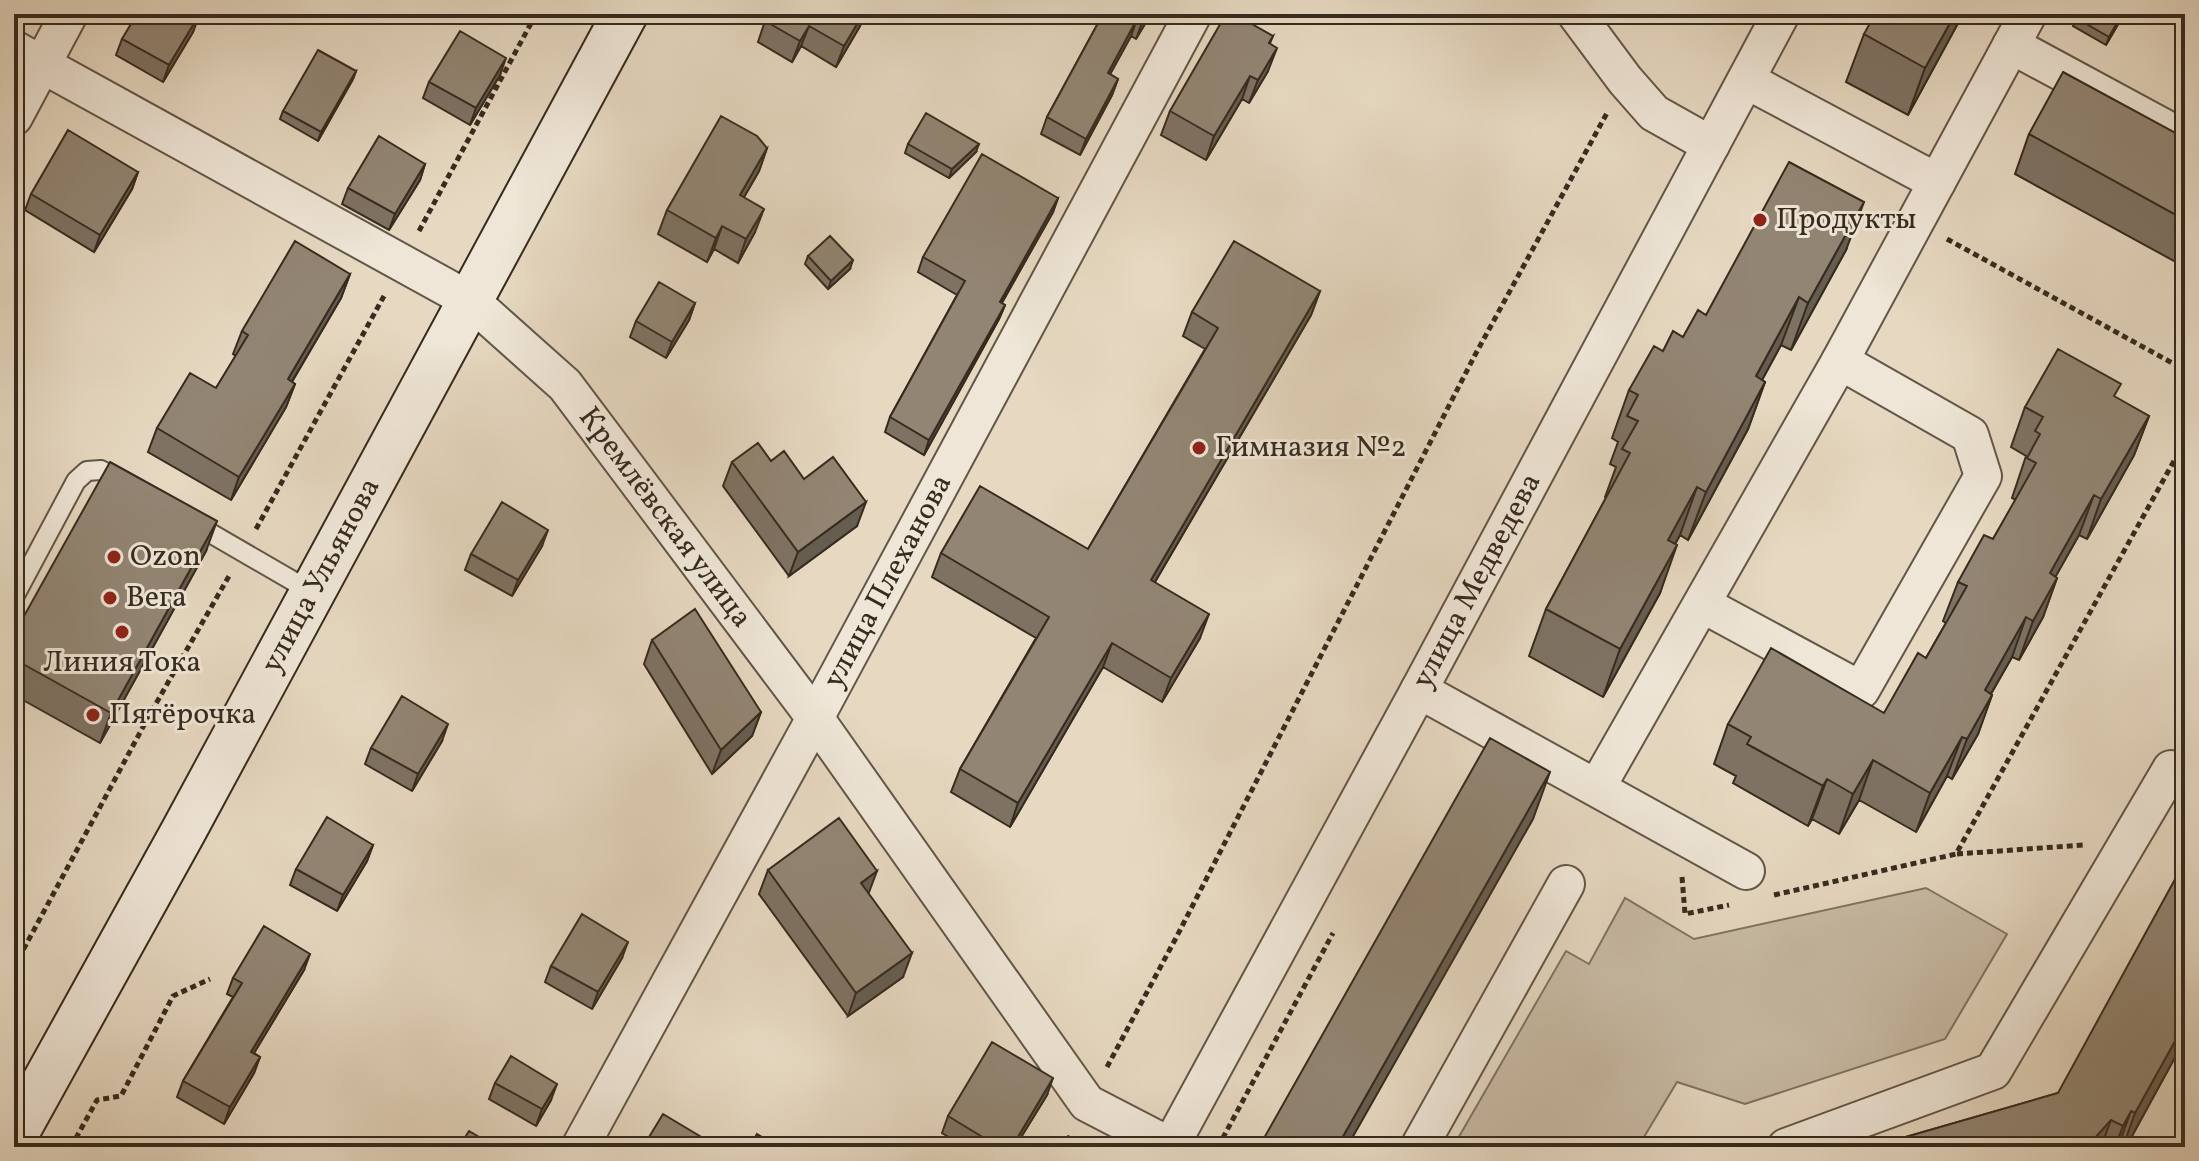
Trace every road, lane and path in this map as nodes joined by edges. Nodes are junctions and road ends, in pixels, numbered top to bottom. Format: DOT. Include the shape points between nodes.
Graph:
graph roads {
  1 [pos="69,14"];
  2 [pos="536,14"];
  3 [pos="625,14"];
  4 [pos="1193,14"];
  5 [pos="1576,14"];
  6 [pos="1781,14"];
  7 [pos="2028,14"];
  8 [pos="2011,45"];
  9 [pos="28,56"];
  10 [pos="1625,80"];
  11 [pos="1746,80"];
  12 [pos="14,117"];
  13 [pos="2185,139"];
  14 [pos="1711,145"];
  15 [pos="1937,182"];
  16 [pos="1915,221"];
  17 [pos="402,263"];
  18 [pos="471,301"];
  19 [pos="1840,361"];
  20 [pos="2185,370"];
  21 [pos="2185,441"];
  22 [pos="140,492"];
  23 [pos="178,514"];
  24 [pos="243,552"];
  25 [pos="312,592"];
  26 [pos="14,597"];
  27 [pos="1702,604"];
  28 [pos="1419,690"];
  29 [pos="815,718"];
  30 [pos="2180,763"];
  31 [pos="1597,787"];
  32 [pos="1678,833"];
  33 [pos="2128,842"];
  34 [pos="1956,854"];
  35 [pos="1566,884"];
  36 [pos="1753,884"];
  37 [pos="1730,904"];
  38 [pos="14,967"];
  39 [pos="210,979"];
  40 [pos="1087,1103"];
  41 [pos="14,1137"];
  42 [pos="1170,1146"];
  43 [pos="71,1147"];
  44 [pos="580,1147"];
  45 [pos="1064,1147"];
  46 [pos="1419,1147"];
  47 [pos="1786,1147"];
  1 -- 9 [label="street"];
  2 -- 17 [label="path"];
  3 -- 18 [label="main road, улица Ульянова"];
  4 -- 29 [label="street, улица Плеханова"];
  5 -- 10 [label="street"];
  6 -- 11 [label="street, улица Медведева"];
  7 -- 8 [label="street"];
  8 -- 13 [label="street"];
  8 -- 15 [label="street"];
  9 -- 12 [label="street"];
  9 -- 17 [label="street, Кремлёвская улица"];
  10 -- 14 [label="street" via="1654,113"];
  10 -- 40 [label="path" via="1475,355"];
  11 -- 14 [label="street, улица Медведева"];
  11 -- 15 [label="street"];
  14 -- 28 [label="street, улица Медведева"];
  15 -- 16 [label="street"];
  16 -- 19 [label="street"];
  16 -- 20 [label="path"];
  17 -- 18 [label="street, Кремлёвская улица"];
  17 -- 24 [label="path"];
  18 -- 25 [label="main road, улица Ульянова"];
  18 -- 29 [label="street, Кремлёвская улица" via="565,385"];
  19 -- 27 [label="street"];
  19 -- 27 [label="street" via="1970,435 1983,476 1938,556 1861,690"];
  21 -- 34 [label="path"];
  22 -- 26 [label="lane" via="101,470 87,471 76,481"];
  23 -- 24 [label="lane"];
  24 -- 25 [label="lane"];
  24 -- 38 [label="path"];
  25 -- 41 [label="main road, улица Ульянова"];
  27 -- 31 [label="street"];
  28 -- 31 [label="street"];
  28 -- 42 [label="street, улица Медведева"];
  29 -- 40 [label="street, Кремлёвская улица"];
  29 -- 44 [label="street, улица Плеханова"];
  30 -- 33 [label="street"];
  31 -- 32 [label="street"];
  32 -- 36 [label="street"];
  32 -- 37 [label="path" via="1685,914"];
  33 -- 34 [label="path"];
  33 -- 47 [label="street" via="1993,1071"];
  34 -- 36 [label="path"];
  35 -- 46 [label="street"];
  39 -- 43 [label="path" via="173,996 121,1096 97,1100"];
  40 -- 42 [label="street, Кремлёвская улица"];
  40 -- 45 [label="path"];
}
